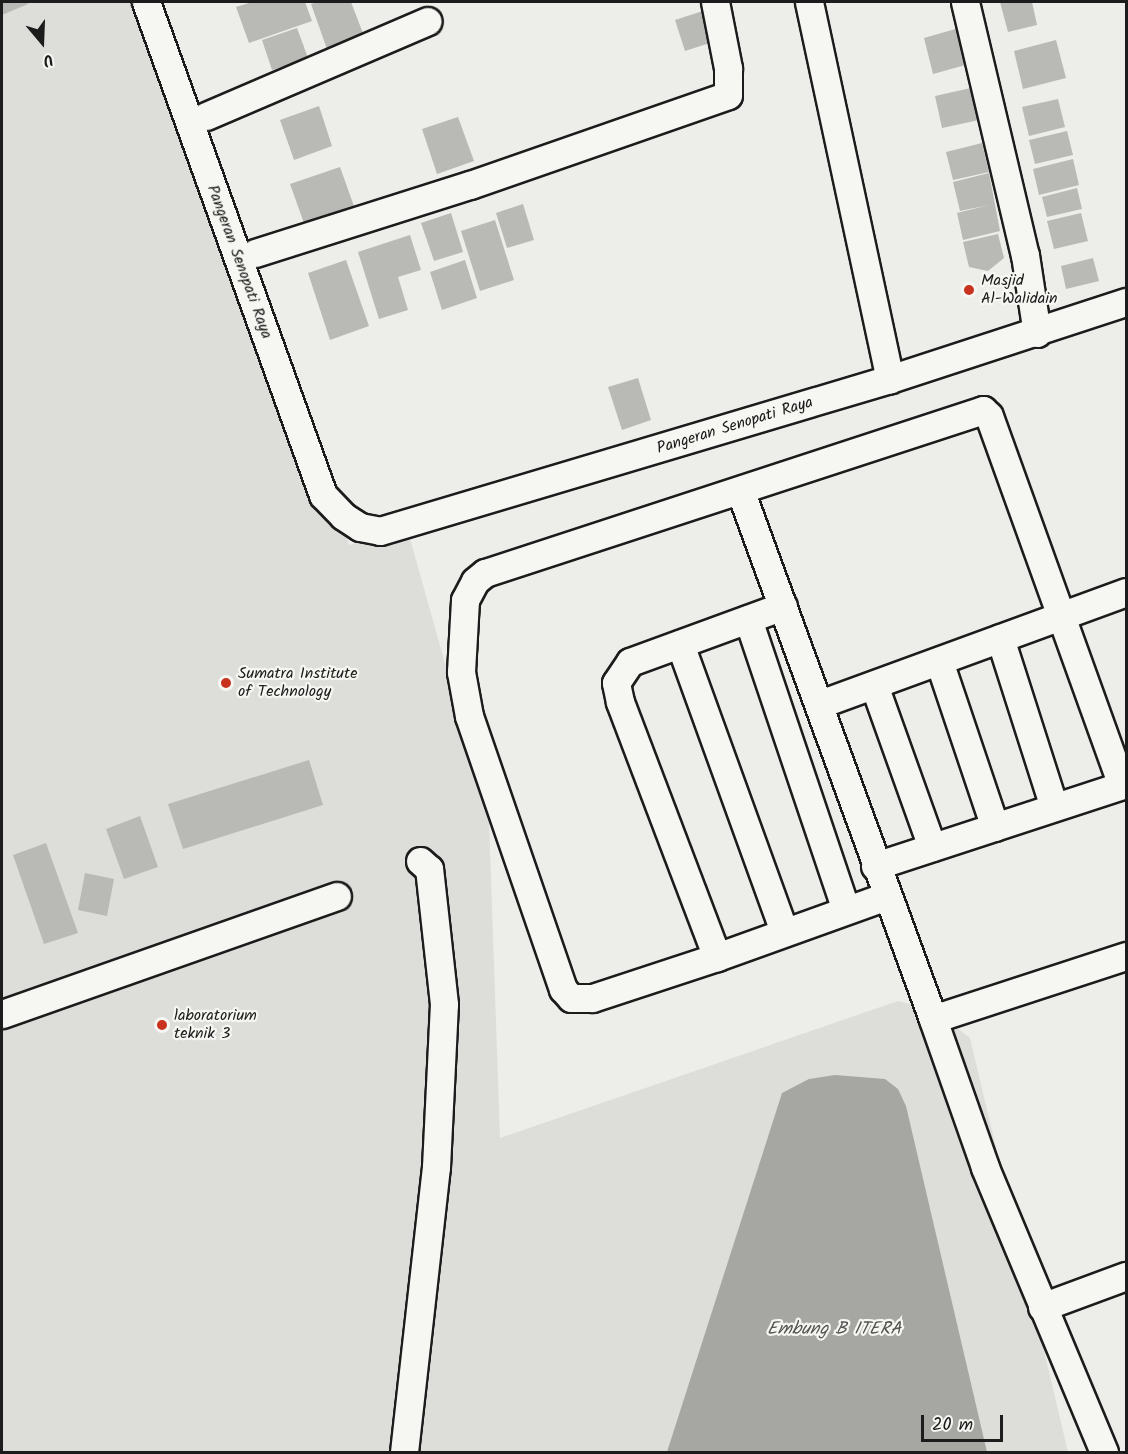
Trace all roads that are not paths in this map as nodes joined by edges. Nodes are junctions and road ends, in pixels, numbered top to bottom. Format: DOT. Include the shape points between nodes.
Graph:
graph roads {
  1 [pos="146,2"];
  2 [pos="165,2"];
  3 [pos="715,2"];
  4 [pos="810,2"];
  5 [pos="965,2"];
  6 [pos="428,21"];
  7 [pos="206,116"];
  8 [pos="255,253"];
  9 [pos="1126,302"];
  10 [pos="1037,333"];
  11 [pos="890,379"];
  12 [pos="740,490"];
  13 [pos="343,516"];
  14 [pos="1126,592"];
  15 [pos="783,606"];
  16 [pos="1061,616"];
  17 [pos="748,619"];
  18 [pos="1000,638"];
  19 [pos="680,644"];
  20 [pos="939,661"];
  21 [pos="874,684"];
  22 [pos="820,704"];
  23 [pos="1124,785"];
  24 [pos="1054,807"];
  25 [pos="995,827"];
  26 [pos="932,847"];
  27 [pos="420,861"];
  28 [pos="875,866"];
  29 [pos="337,896"];
  30 [pos="886,897"];
  31 [pos="846,910"];
  32 [pos="784,931"];
  33 [pos="1126,956"];
  34 [pos="717,957"];
  35 [pos="2,1014"];
  36 [pos="933,1019"];
  37 [pos="1126,1276"];
  38 [pos="1042,1306"];
  39 [pos="404,1452"];
  40 [pos="1104,1452"];
  1 -- 13 [label="street, Pangeran Senopati Raya" via="323,495"];
  2 -- 7 [label="street, Pangeran Senopati Raya"];
  3 -- 8 [label="street" via="729,78 728,95 470,185"];
  4 -- 11 [label="street"];
  5 -- 10 [label="street" via="1025,255"];
  6 -- 7 [label="street"];
  7 -- 8 [label="street, Pangeran Senopati Raya"];
  8 -- 13 [label="street, Pangeran Senopati Raya" via="339,490"];
  9 -- 10 [label="street, Pangeran Senopati Raya"];
  10 -- 11 [label="street, Pangeran Senopati Raya"];
  11 -- 13 [label="street, Pangeran Senopati Raya" via="380,531 360,527"];
  12 -- 15 [label="street"];
  12 -- 16 [label="street" via="983,410"];
  12 -- 34 [label="street" via="485,573 475,581 465,600 461,672 473,727 567,993 579,1000 592,998"];
  14 -- 16 [label="street"];
  15 -- 17 [label="street"];
  15 -- 22 [label="street"];
  16 -- 18 [label="street"];
  16 -- 23 [label="street"];
  17 -- 19 [label="street"];
  17 -- 31 [label="street"];
  18 -- 20 [label="street"];
  18 -- 24 [label="street"];
  19 -- 32 [label="street"];
  19 -- 34 [label="street" via="630,662 616,683"];
  20 -- 21 [label="street"];
  20 -- 25 [label="street"];
  21 -- 22 [label="street"];
  21 -- 26 [label="street"];
  22 -- 28 [label="street"];
  23 -- 24 [label="street"];
  24 -- 25 [label="street"];
  25 -- 26 [label="street"];
  26 -- 28 [label="street"];
  27 -- 39 [label="street" via="429,869 444,1004 436,1167"];
  28 -- 30 [label="street"];
  29 -- 35 [label="street"];
  30 -- 31 [label="street"];
  30 -- 36 [label="street"];
  31 -- 32 [label="street"];
  32 -- 34 [label="street"];
  33 -- 36 [label="street"];
  36 -- 38 [label="street" via="985,1167"];
  37 -- 38 [label="street"];
  38 -- 40 [label="street"];
}
